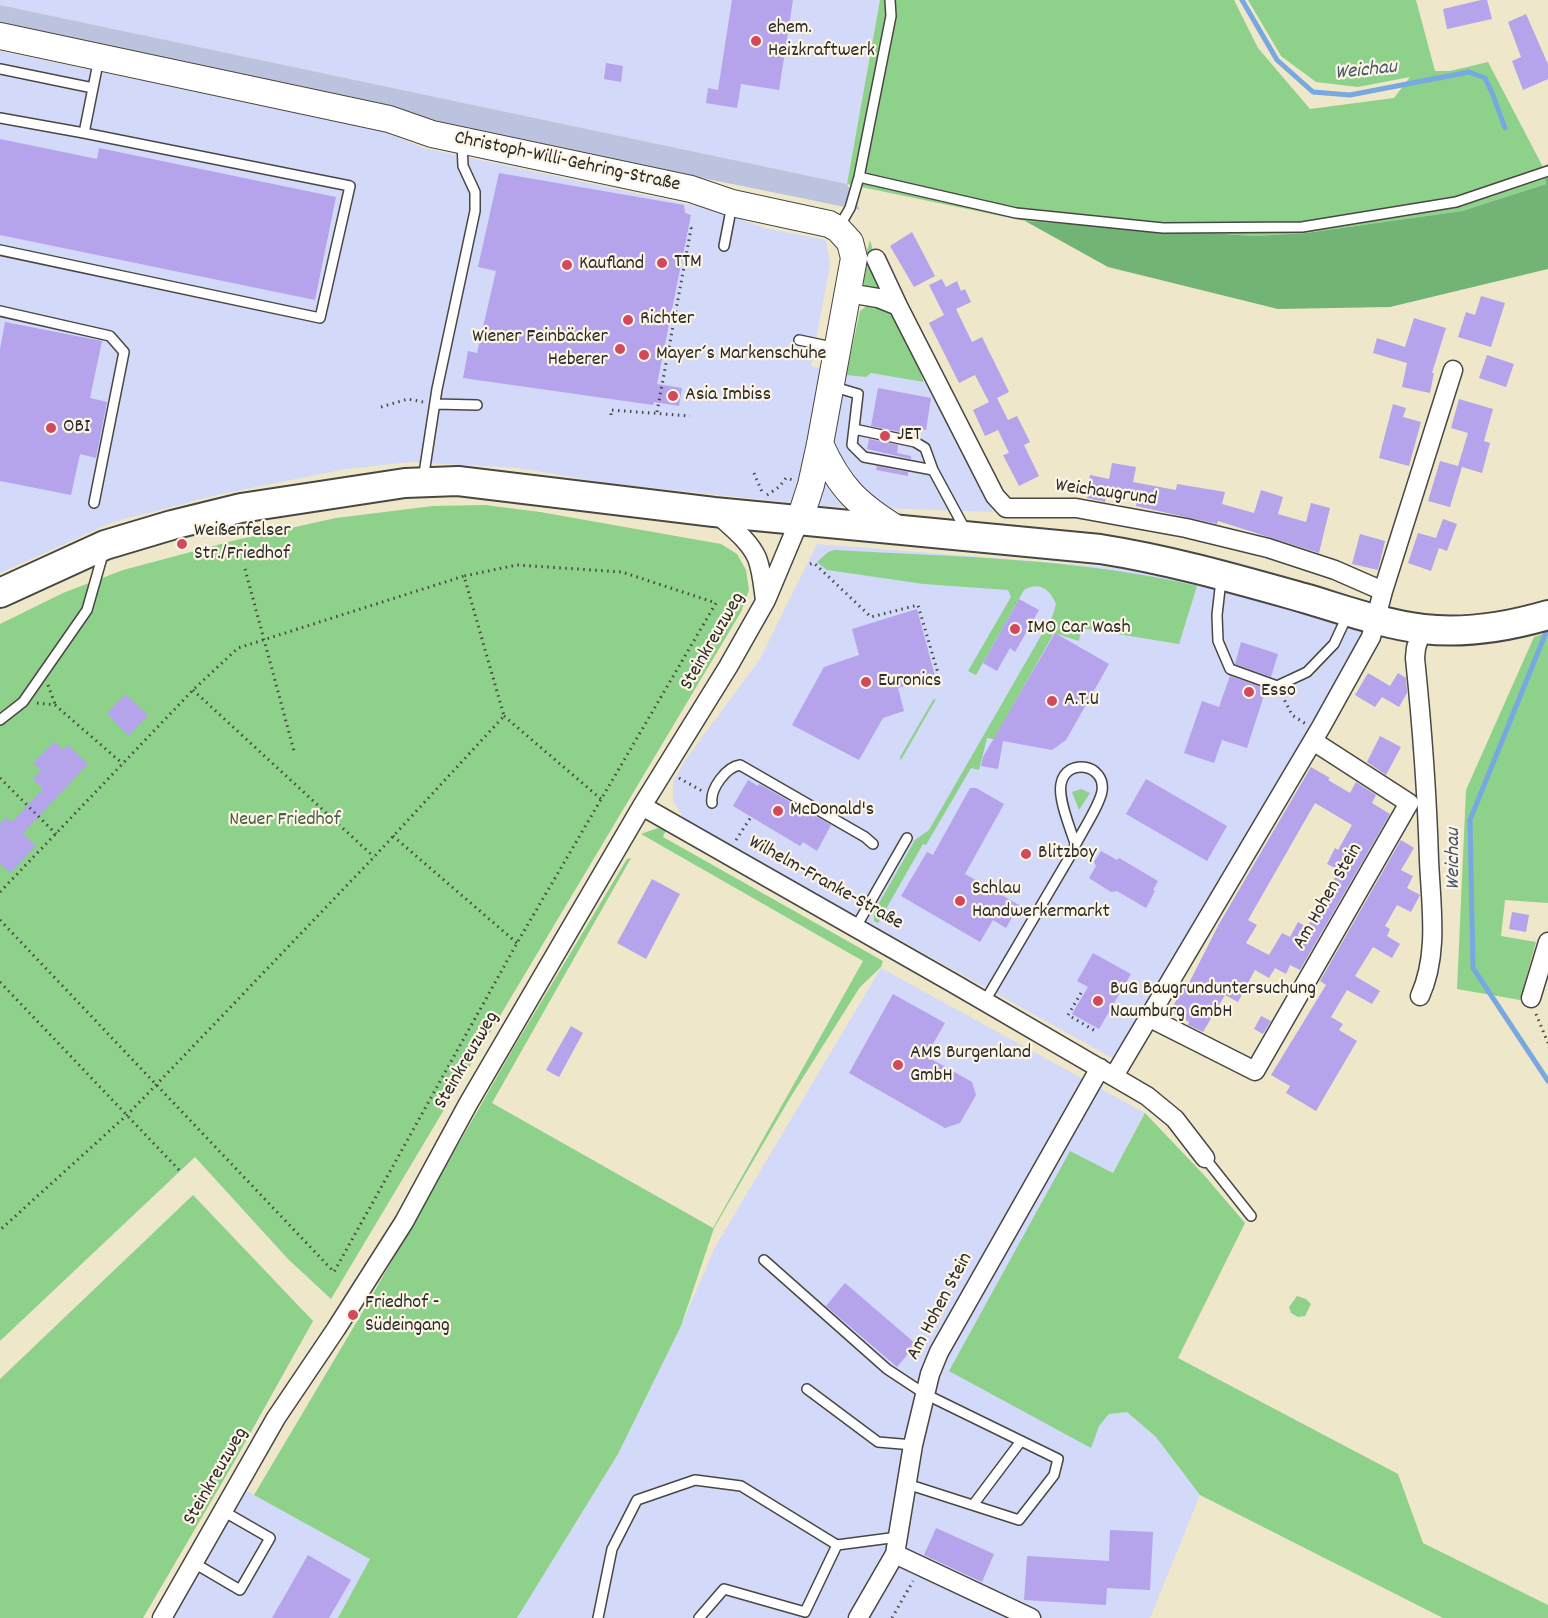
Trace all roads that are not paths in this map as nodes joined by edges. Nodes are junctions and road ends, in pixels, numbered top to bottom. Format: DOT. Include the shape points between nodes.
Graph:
graph roads {
  1 [pos="890,0"];
  2 [pos="0,36"];
  3 [pos="99,58"];
  4 [pos="0,69"];
  5 [pos="93,88"];
  6 [pos="0,118"];
  7 [pos="84,133"];
  8 [pos="462,140"];
  9 [pos="1548,171"];
  10 [pos="859,177"];
  11 [pos="732,203"];
  12 [pos="838,229"];
  13 [pos="724,246"];
  14 [pos="0,250"];
  15 [pos="876,259"];
  16 [pos="848,293"];
  17 [pos="898,306"];
  18 [pos="0,311"];
  19 [pos="799,340"];
  20 [pos="837,348"];
  21 [pos="1453,369"];
  22 [pos="831,386"];
  23 [pos="435,404"];
  24 [pos="477,405"];
  25 [pos="854,429"];
  26 [pos="820,444"];
  27 [pos="933,470"];
  28 [pos="423,482"];
  29 [pos="94,503"];
  30 [pos="714,512"];
  31 [pos="800,519"];
  32 [pos="897,530"];
  33 [pos="969,536"];
  34 [pos="105,545"];
  35 [pos="1222,574"];
  36 [pos="1383,591"];
  37 [pos="0,593"];
  38 [pos="765,600"];
  39 [pos="1349,611"];
  40 [pos="1548,615"];
  41 [pos="1376,619"];
  42 [pos="1422,629"];
  43 [pos="0,720"];
  44 [pos="1313,741"];
  45 [pos="712,799"];
  46 [pos="642,806"];
  47 [pos="907,838"];
  48 [pos="1075,843"];
  49 [pos="873,844"];
  50 [pos="856,927"];
  51 [pos="1548,942"];
  52 [pos="1420,996"];
  53 [pos="1531,998"];
  54 [pos="985,1001"];
  55 [pos="1148,1017"];
  56 [pos="1107,1072"];
  57 [pos="1205,1158"];
  58 [pos="1251,1216"];
  59 [pos="764,1260"];
  60 [pos="807,1389"];
  61 [pos="926,1394"];
  62 [pos="1022,1441"];
  63 [pos="913,1445"];
  64 [pos="907,1484"];
  65 [pos="973,1505"];
  66 [pos="223,1511"];
  67 [pos="837,1545"];
  68 [pos="897,1546"];
  69 [pos="194,1563"];
  70 [pos="162,1618"];
  71 [pos="598,1618"];
  72 [pos="699,1618"];
  73 [pos="858,1618"];
  74 [pos="1031,1618"];
  1 -- 10 [label="lane" via="891,16"];
  2 -- 3 [label="street, Christoph-Willi-Gehring-Straße"];
  3 -- 5 [label="lane"];
  3 -- 8 [label="street, Christoph-Willi-Gehring-Straße" via="389,119 432,135"];
  4 -- 5 [label="lane"];
  5 -- 7 [label="lane"];
  6 -- 7 [label="lane"];
  7 -- 14 [label="lane" via="350,186 320,318"];
  8 -- 11 [label="street, Christoph-Willi-Gehring-Straße" via="691,189"];
  8 -- 23 [label="lane" via="463,166 475,192 475,211"];
  9 -- 10 [label="lane" via="1456,202 1302,227 1163,228 1016,213"];
  10 -- 12 [label="lane" via="850,208"];
  11 -- 12 [label="street, Christoph-Willi-Gehring-Straße" via="820,220"];
  11 -- 13 [label="lane"];
  12 -- 16 [label="street" via="850,242 854,258"];
  15 -- 17 [label="street, Weichaugrund"];
  16 -- 17 [label="street"];
  16 -- 20 [label="street"];
  17 -- 36 [label="street, Weichaugrund" via="995,496 1006,508 1076,508 1186,528 1268,548"];
  18 -- 29 [label="lane" via="110,336 124,352"];
  19 -- 20 [label="lane"];
  20 -- 22 [label="street"];
  21 -- 36 [label="street"];
  22 -- 25 [label="lane" via="858,394"];
  22 -- 26 [label="street"];
  23 -- 24 [label="lane"];
  23 -- 28 [label="lane"];
  25 -- 27 [label="lane" via="915,442 925,448"];
  25 -- 27 [label="lane" via="852,445 864,457"];
  26 -- 31 [label="street"];
  26 -- 32 [label="street" via="840,482"];
  27 -- 33 [label="lane"];
  28 -- 30 [label="main road" via="458,481"];
  28 -- 34 [label="main road" via="241,508"];
  30 -- 31 [label="main road"];
  30 -- 38 [label="street" via="756,556"];
  31 -- 32 [label="main road"];
  31 -- 38 [label="street, Steinkreuzweg"];
  32 -- 33 [label="main road"];
  33 -- 35 [label="main road" via="1100,549"];
  34 -- 37 [label="main road"];
  34 -- 43 [label="lane" via="87,610 23,702"];
  35 -- 39 [label="main road"];
  35 -- 39 [label="lane" via="1216,615 1218,641 1230,669 1277,686 1307,672 1334,644"];
  36 -- 41 [label="street"];
  38 -- 46 [label="street, Steinkreuzweg"];
  39 -- 41 [label="main road"];
  40 -- 42 [label="main road" via="1491,629"];
  41 -- 42 [label="main road"];
  41 -- 44 [label="street, Am Hohen Stein" via="1371,637"];
  42 -- 52 [label="street" via="1415,658 1433,947 1428,978"];
  44 -- 55 [label="street, Am Hohen Stein"];
  44 -- 55 [label="street, Am Hohen Stein" via="1409,803 1255,1071"];
  45 -- 49 [label="lane" via="729,768 745,766"];
  46 -- 50 [label="street, Wilhelm-Franke-Straße"];
  46 -- 66 [label="street, Steinkreuzweg" via="468,1104 404,1222 276,1418"];
  47 -- 50 [label="lane"];
  48 -- 48 [label="lane" via="1103,787 1101,778 1087,766 1068,771 1061,784"];
  48 -- 54 [label="lane"];
  50 -- 54 [label="street, Wilhelm-Franke-Straße"];
  51 -- 53 [label="street"];
  54 -- 56 [label="street, Wilhelm-Franke-Straße"];
  55 -- 56 [label="street, Am Hohen Stein"];
  56 -- 57 [label="street, Wilhelm-Franke-Straße" via="1162,1108"];
  56 -- 61 [label="street, Am Hohen Stein" via="939,1352"];
  57 -- 58 [label="lane"];
  59 -- 61 [label="lane" via="887,1369"];
  60 -- 63 [label="lane" via="878,1442"];
  61 -- 62 [label="lane"];
  61 -- 63 [label="street, Am Hohen Stein"];
  62 -- 65 [label="lane"];
  62 -- 65 [label="lane" via="1058,1459 1054,1475 1019,1520"];
  63 -- 64 [label="street, Am Hohen Stein"];
  64 -- 65 [label="lane"];
  64 -- 68 [label="street, Am Hohen Stein"];
  66 -- 69 [label="street, Steinkreuzweg"];
  66 -- 69 [label="lane" via="270,1538 240,1590"];
  67 -- 68 [label="lane"];
  67 -- 71 [label="lane" via="741,1486 695,1480 637,1500 612,1549"];
  67 -- 72 [label="lane" via="805,1612 724,1589"];
  68 -- 73 [label="street, Am Hohen Stein"];
  68 -- 74 [label="street" via="921,1567"];
  69 -- 70 [label="street, Steinkreuzweg"];
}
